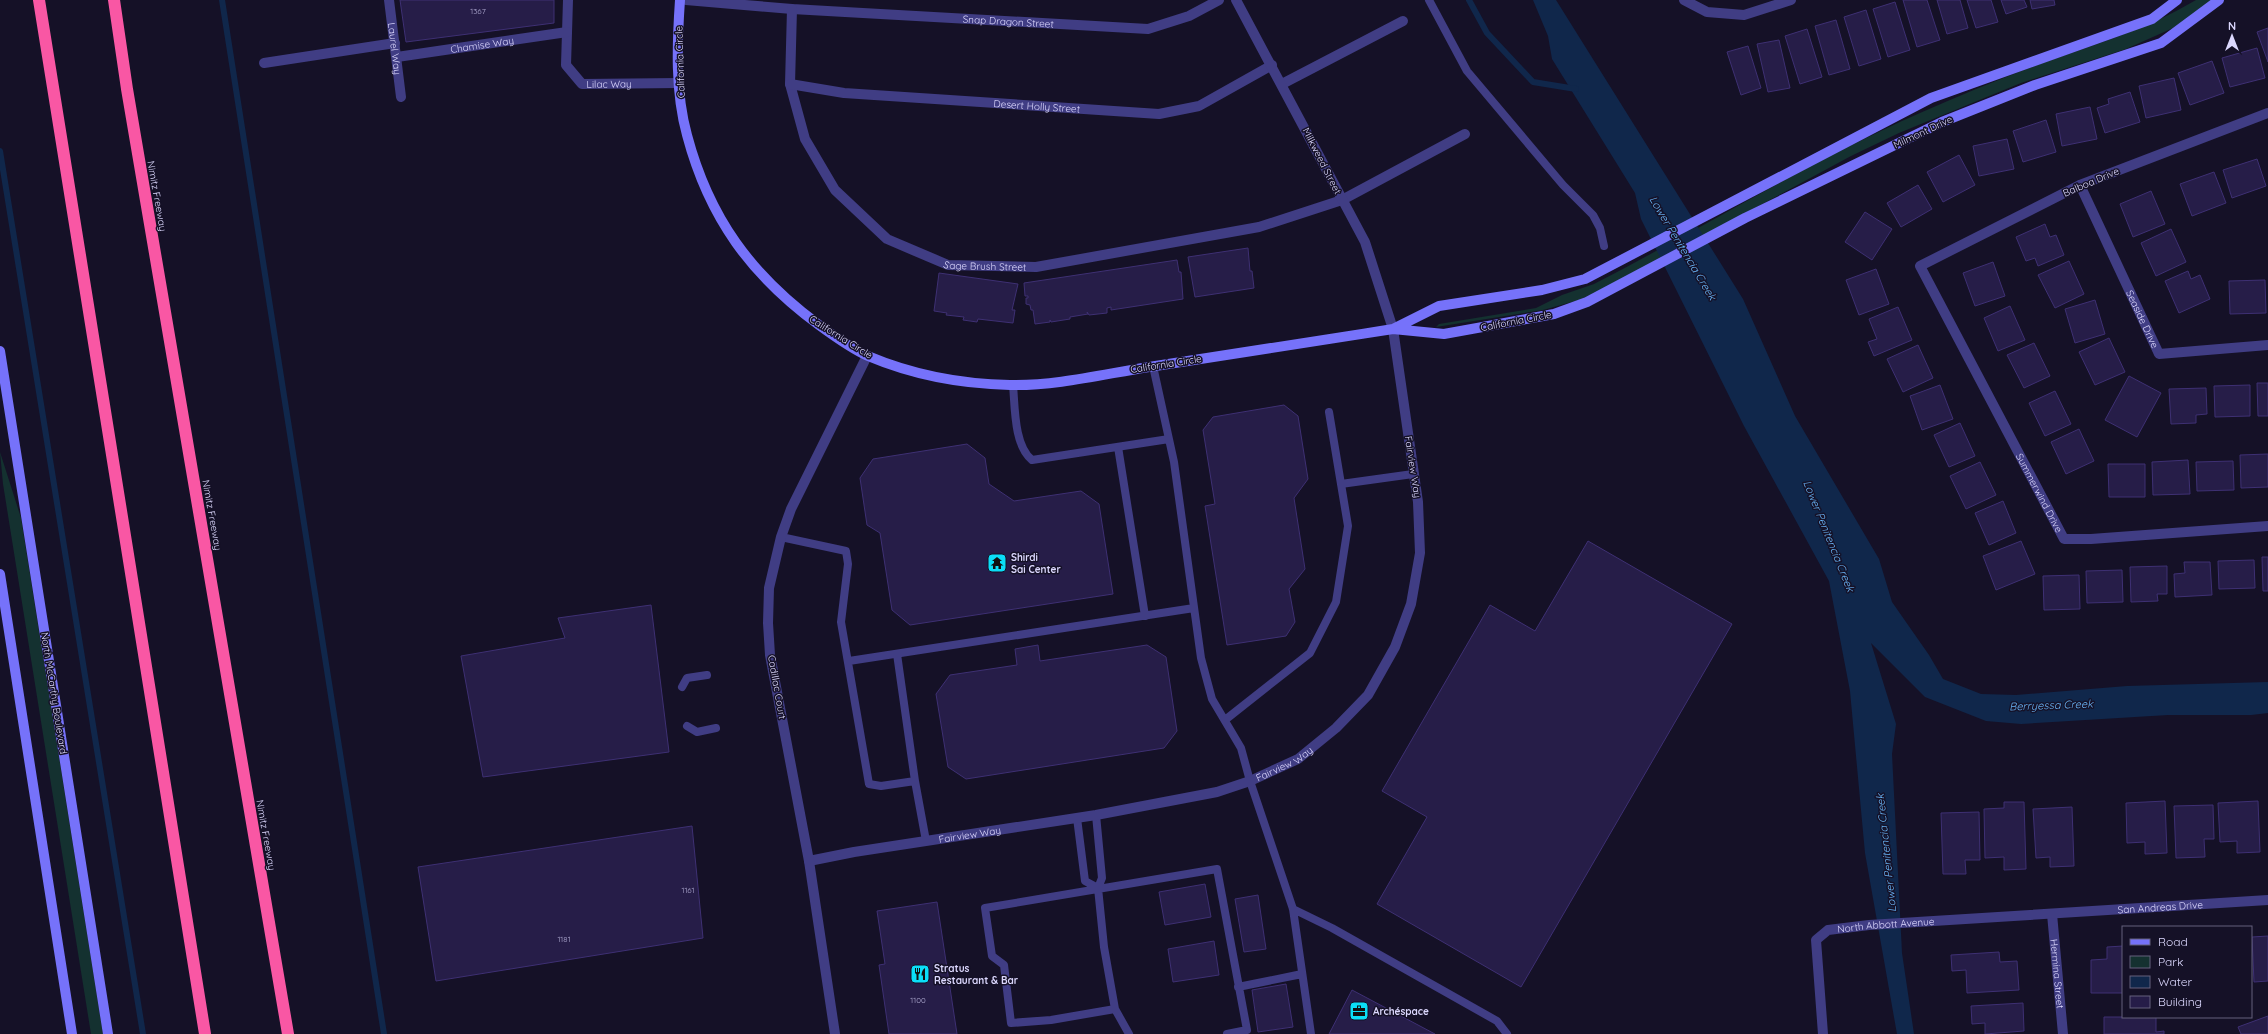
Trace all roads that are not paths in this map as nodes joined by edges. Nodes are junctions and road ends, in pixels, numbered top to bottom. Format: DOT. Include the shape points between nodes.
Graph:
graph roads {
  1 [pos="38,0"];
  2 [pos="114,0"];
  3 [pos="389,0"];
  4 [pos="568,0"];
  5 [pos="680,0"];
  6 [pos="686,0"];
  7 [pos="1219,0"];
  8 [pos="1236,0"];
  9 [pos="1429,0"];
  10 [pos="1684,0"];
  11 [pos="1791,0"];
  12 [pos="2177,0"];
  13 [pos="2219,0"];
  14 [pos="792,9"];
  15 [pos="1403,21"];
  16 [pos="567,32"];
  17 [pos="395,43"];
  18 [pos="397,57"];
  19 [pos="264,63"];
  20 [pos="1272,65"];
  21 [pos="679,83"];
  22 [pos="790,84"];
  23 [pos="1282,84"];
  24 [pos="401,97"];
  25 [pos="2268,113"];
  26 [pos="1465,134"];
  27 [pos="2080,185"];
  28 [pos="1342,200"];
  29 [pos="1604,246"];
  30 [pos="1920,266"];
  31 [pos="1632,280"];
  32 [pos="1393,329"];
  33 [pos="2268,345"];
  34 [pos="0,351"];
  35 [pos="867,356"];
  36 [pos="1153,366"];
  37 [pos="1012,385"];
  38 [pos="1329,412"];
  39 [pos="1169,439"];
  40 [pos="1118,447"];
  41 [pos="1413,474"];
  42 [pos="1341,484"];
  43 [pos="2268,526"];
  44 [pos="781,537"];
  45 [pos="0,574"];
  46 [pos="1194,608"];
  47 [pos="1145,616"];
  48 [pos="897,654"];
  49 [pos="849,661"];
  50 [pos="707,675"];
  51 [pos="682,687"];
  52 [pos="1225,720"];
  53 [pos="687,726"];
  54 [pos="716,728"];
  55 [pos="915,781"];
  56 [pos="1250,781"];
  57 [pos="1096,815"];
  58 [pos="1077,818"];
  59 [pos="926,841"];
  60 [pos="809,861"];
  61 [pos="1098,888"];
  62 [pos="2268,900"];
  63 [pos="1293,909"];
  64 [pos="2052,914"];
  65 [pos="1302,974"];
  66 [pos="1238,987"];
  67 [pos="1115,1009"];
  68 [pos="72,1034"];
  69 [pos="108,1034"];
  70 [pos="205,1034"];
  71 [pos="288,1034"];
  72 [pos="835,1034"];
  73 [pos="1129,1034"];
  74 [pos="1227,1034"];
  75 [pos="1311,1034"];
  76 [pos="1507,1034"];
  77 [pos="1823,1034"];
  78 [pos="2063,1034"];
  1 -- 70 [label="highway"];
  2 -- 71 [label="highway, Nimitz Freeway"];
  3 -- 17 [label="street, Laurel Way"];
  4 -- 16 [label="street, Lilac Way"];
  5 -- 21 [label="street, California Circle"];
  6 -- 14 [label="street, Snap Dragon Street"];
  7 -- 14 [label="street, Snap Dragon Street" via="1189,16 1148,29"];
  8 -- 20 [label="street, Milkweed Street"];
  9 -- 29 [label="lane" via="1467,71 1563,185 1593,216 1600,228"];
  10 -- 11 [label="street" via="1707,12 1744,15"];
  12 -- 32 [label="street, California Circle" via="2152,19 1931,98 1585,279 1542,290 1439,306"];
  13 -- 31 [label="street, Milmont Drive" via="2161,43 2035,85 1942,122 1741,221"];
  14 -- 22 [label="street, Sage Brush Street"];
  15 -- 23 [label="street"];
  16 -- 18 [label="street, Chamise Way"];
  16 -- 21 [label="street, Lilac Way" via="566,65 582,84"];
  17 -- 18 [label="street, Laurel Way"];
  17 -- 19 [label="street"];
  18 -- 24 [label="street, Laurel Way"];
  20 -- 22 [label="street, Desert Holly Street" via="1199,106 1159,114 844,93"];
  20 -- 23 [label="street, Milkweed Street"];
  21 -- 35 [label="street, California Circle" via="686,134 703,182 724,227 754,267 791,304 828,332"];
  22 -- 28 [label="street, Sage Brush Street" via="805,139 835,190 887,239 948,264 1036,267 1258,227"];
  23 -- 28 [label="street, Milkweed Street"];
  25 -- 27 [label="street, Balboa Drive"];
  26 -- 28 [label="street, Sage Brush Street"];
  27 -- 30 [label="street, Balboa Drive"];
  27 -- 33 [label="street, Seaside Drive" via="2159,354"];
  28 -- 32 [label="street, Milkweed Street" via="1365,242"];
  30 -- 43 [label="street, Summerwind Drive" via="2064,539"];
  31 -- 32 [label="street, California Circle" via="1554,314 1508,324 1444,334"];
  32 -- 36 [label="street, California Circle"];
  32 -- 41 [label="street, Fairview Way"];
  34 -- 69 [label="street, North McCarthy Boulevard"];
  35 -- 37 [label="street, California Circle" via="914,372 962,382"];
  35 -- 44 [label="street, Cadillac Court" via="791,509"];
  36 -- 37 [label="street, California Circle" via="1069,380"];
  36 -- 39 [label="lane"];
  37 -- 40 [label="lane" via="1020,444 1032,460"];
  38 -- 42 [label="lane"];
  39 -- 40 [label="lane"];
  39 -- 46 [label="lane"];
  40 -- 47 [label="lane"];
  41 -- 42 [label="lane"];
  41 -- 56 [label="street, Fairview Way" via="1420,521 1420,552 1411,604 1396,647 1368,695 1336,728 1298,759"];
  42 -- 52 [label="lane" via="1348,526 1336,602 1310,652"];
  44 -- 49 [label="lane" via="846,551 848,564 841,622"];
  44 -- 60 [label="street, Cadillac Court" via="769,588 770,655"];
  45 -- 68 [label="street"];
  46 -- 47 [label="lane"];
  46 -- 52 [label="lane" via="1201,658 1212,699"];
  47 -- 48 [label="lane"];
  48 -- 49 [label="lane"];
  48 -- 55 [label="lane"];
  49 -- 55 [label="lane" via="869,784 881,786"];
  50 -- 51 [label="lane" via="687,678"];
  52 -- 56 [label="lane" via="1241,748"];
  53 -- 54 [label="lane" via="696,732"];
  55 -- 59 [label="lane"];
  56 -- 57 [label="street, Fairview Way" via="1217,792"];
  56 -- 63 [label="lane"];
  57 -- 58 [label="street, Fairview Way"];
  57 -- 61 [label="lane" via="1102,878"];
  58 -- 59 [label="street, Fairview Way"];
  58 -- 61 [label="lane" via="1085,881"];
  59 -- 60 [label="street, Fairview Way"];
  60 -- 72 [label="street, Cadillac Court"];
  61 -- 66 [label="lane" via="1217,869"];
  61 -- 67 [label="lane" via="1104,947"];
  61 -- 67 [label="lane" via="985,908 988,934 992,956 1004,965 1011,1023 1051,1020"];
  62 -- 64 [label="street, San Andreas Drive"];
  63 -- 65 [label="lane"];
  63 -- 76 [label="lane" via="1332,928 1497,1021"];
  64 -- 77 [label="street, North Abbott Avenue" via="1828,930 1816,940"];
  64 -- 78 [label="street, Hermina Street"];
  65 -- 66 [label="lane"];
  65 -- 75 [label="lane"];
  66 -- 74 [label="lane" via="1246,1030"];
  67 -- 73 [label="lane"];
}
